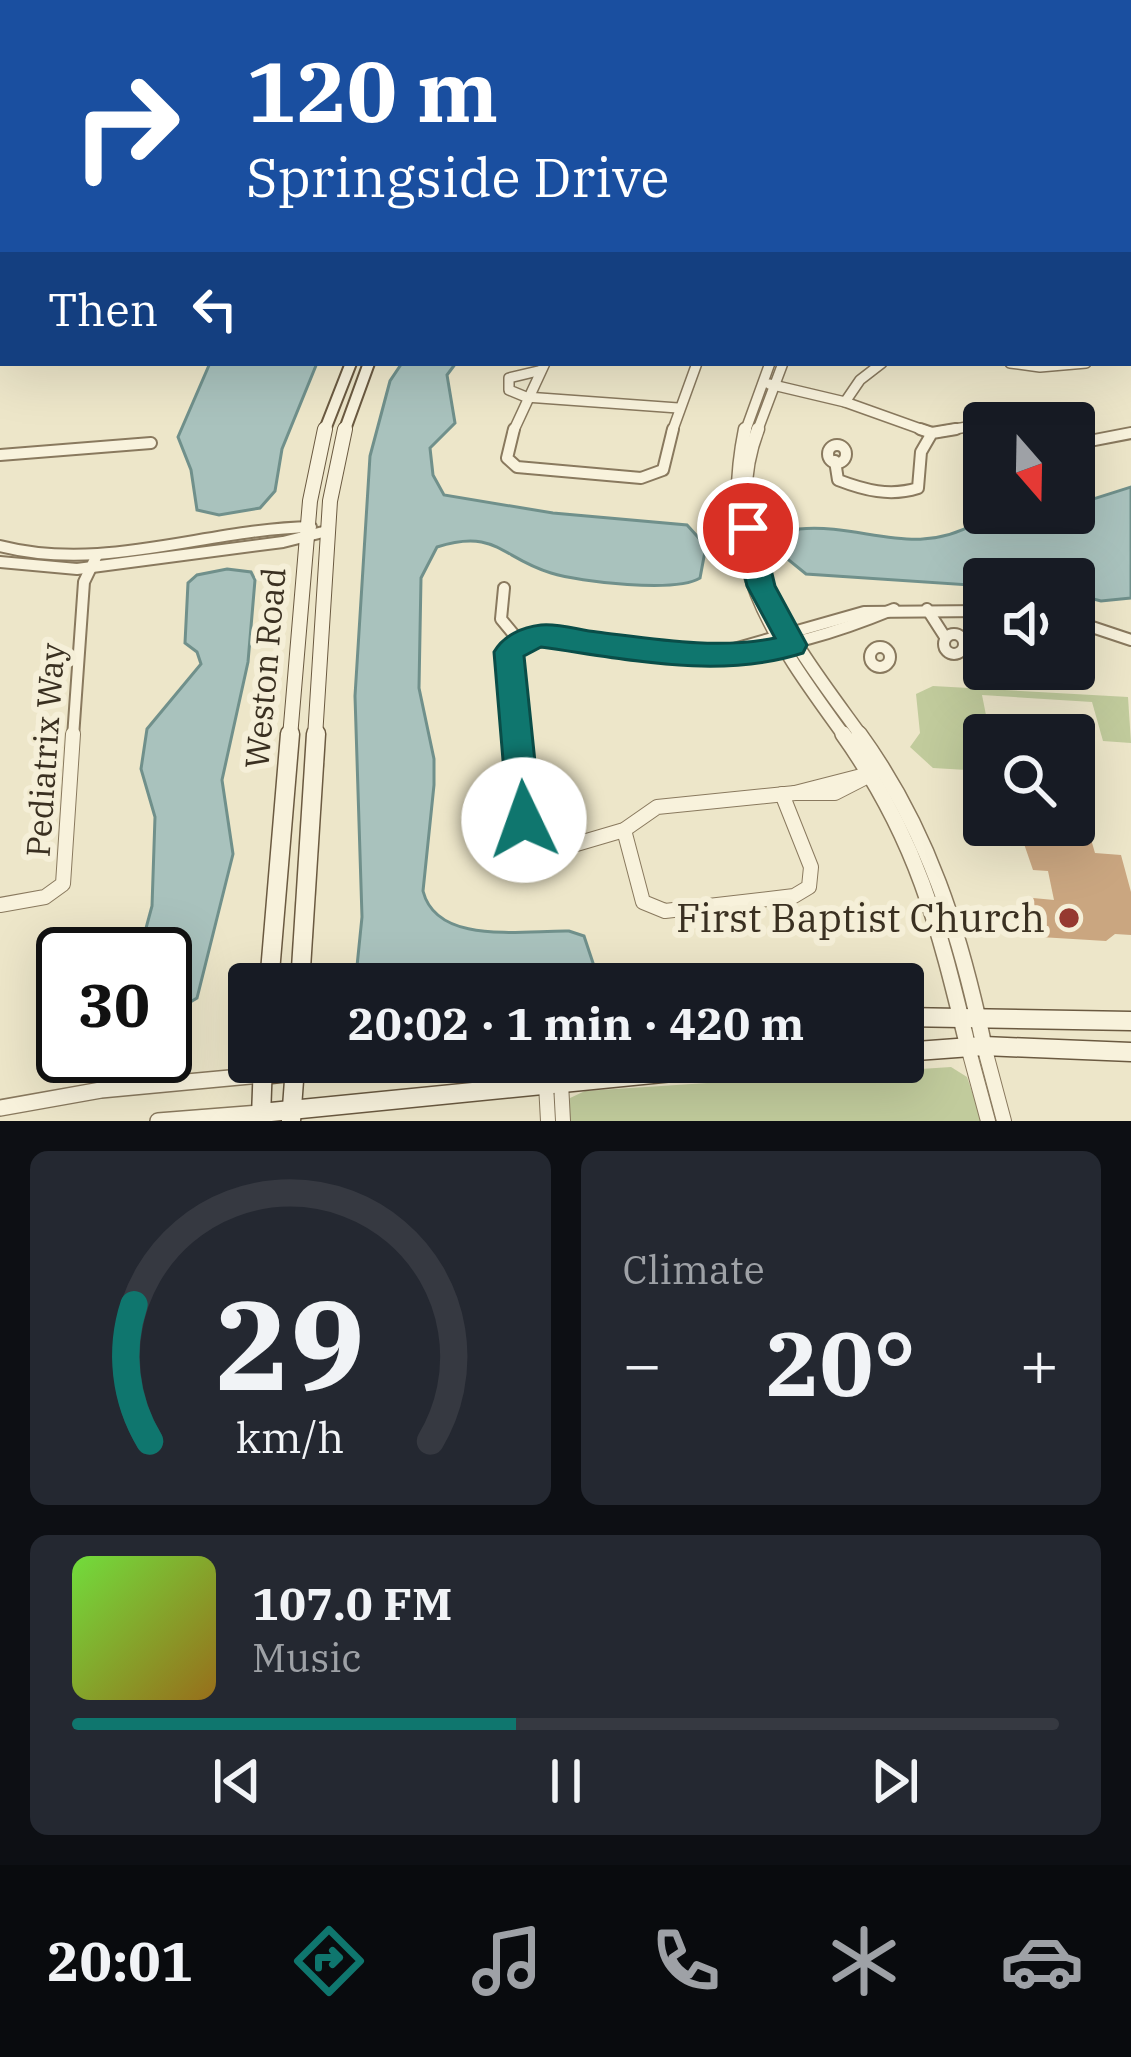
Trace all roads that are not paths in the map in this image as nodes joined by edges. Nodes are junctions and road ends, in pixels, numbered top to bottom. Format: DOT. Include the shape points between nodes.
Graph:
graph roads {
  1 [pos="349,366"];
  2 [pos="368,366"];
  3 [pos="697,366"];
  4 [pos="769,366"];
  5 [pos="780,366"];
  6 [pos="878,366"];
  7 [pos="541,367"];
  8 [pos="766,383"];
  9 [pos="526,398"];
  10 [pos="845,402"];
  11 [pos="678,408"];
  12 [pos="963,428"];
  13 [pos="932,433"];
  14 [pos="1131,433"];
  15 [pos="1095,440"];
  16 [pos="151,443"];
  17 [pos="0,455"];
  18 [pos="835,460"];
  19 [pos="327,531"];
  20 [pos="306,533"];
  21 [pos="0,546"];
  22 [pos="97,555"];
  23 [pos="0,562"];
  24 [pos="88,569"];
  25 [pos="504,587"];
  26 [pos="927,609"];
  27 [pos="963,610"];
  28 [pos="850,621"];
  29 [pos="1095,628"];
  30 [pos="945,637"];
  31 [pos="1131,640"];
  32 [pos="520,642"];
  33 [pos="783,642"];
  34 [pos="873,650"];
  35 [pos="879,771"];
  36 [pos="788,794"];
  37 [pos="624,830"];
  38 [pos="0,905"];
  39 [pos="271,963"];
  40 [pos="301,963"];
  41 [pos="969,1016"];
  42 [pos="924,1017"];
  43 [pos="1131,1021"];
  44 [pos="976,1047"];
  45 [pos="924,1051"];
  46 [pos="1131,1052"];
  47 [pos="228,1073"];
  48 [pos="262,1083"];
  49 [pos="294,1083"];
  50 [pos="554,1083"];
  51 [pos="0,1108"];
  52 [pos="292,1116"];
  53 [pos="261,1117"];
  54 [pos="158,1121"];
  55 [pos="548,1121"];
  56 [pos="563,1121"];
  57 [pos="988,1121"];
  58 [pos="1004,1121"];
  1 -- 20 [label="main road, Weston Road" via="320,446"];
  2 -- 19 [label="main road, Weston Road" via="340,440"];
  3 -- 11 [label="street"];
  4 -- 8 [label="street"];
  5 -- 8 [label="street"];
  6 -- 10 [label="street"];
  7 -- 9 [label="street"];
  7 -- 9 [label="street" via="506,381"];
  8 -- 10 [label="street"];
  8 -- 33 [label="street" via="740,459 735,529 749,587"];
  9 -- 11 [label="street"];
  9 -- 11 [label="street" via="507,447 517,467 652,478 663,470"];
  10 -- 13 [label="street"];
  12 -- 13 [label="street"];
  13 -- 18 [label="street" via="911,491 838,480"];
  14 -- 15 [label="street"];
  16 -- 17 [label="street"];
  19 -- 20 [label="street"];
  19 -- 40 [label="main road, Weston Road"];
  20 -- 22 [label="street"];
  20 -- 24 [label="street"];
  20 -- 39 [label="main road, Weston Road"];
  21 -- 22 [label="street"];
  22 -- 24 [label="street, Pediatrix Way"];
  23 -- 24 [label="street"];
  24 -- 38 [label="street, Pediatrix Way" via="63,884 45,897"];
  25 -- 32 [label="street" via="498,618"];
  26 -- 27 [label="street"];
  26 -- 28 [label="street"];
  26 -- 30 [label="street"];
  28 -- 33 [label="street"];
  28 -- 34 [label="street"];
  29 -- 31 [label="street"];
  32 -- 33 [label="street" via="541,636 718,654"];
  32 -- 37 [label="street" via="508,652 524,820 538,837 573,845"];
  33 -- 35 [label="street"];
  35 -- 36 [label="street" via="833,794"];
  35 -- 41 [label="street"];
  36 -- 37 [label="street" via="657,807"];
  36 -- 37 [label="street" via="811,867 809,887 794,896 665,911 644,902"];
  41 -- 42 [label="main road"];
  41 -- 43 [label="main road"];
  41 -- 44 [label="street"];
  44 -- 45 [label="main road"];
  44 -- 46 [label="main road"];
  44 -- 57 [label="street"];
  44 -- 58 [label="street"];
  47 -- 51 [label="street"];
  48 -- 53 [label="main road"];
  49 -- 52 [label="main road"];
  50 -- 52 [label="main road"];
  50 -- 55 [label="street"];
  50 -- 56 [label="street"];
  52 -- 53 [label="main road"];
  53 -- 54 [label="street"];
}
